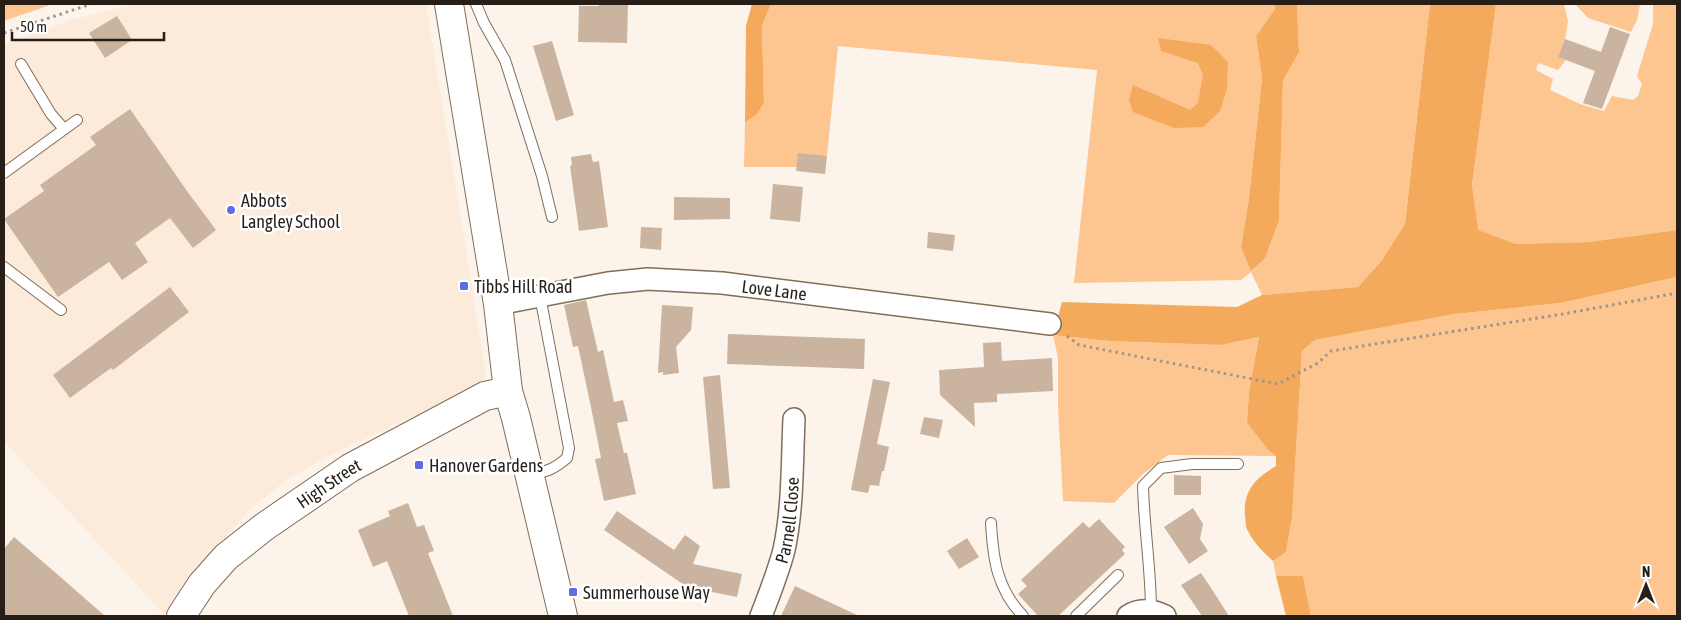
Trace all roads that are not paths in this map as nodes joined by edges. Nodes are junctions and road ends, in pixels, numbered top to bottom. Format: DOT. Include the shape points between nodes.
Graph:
graph roads {
  1 [pos="449,4"];
  2 [pos="476,4"];
  3 [pos="21,64"];
  4 [pos="77,120"];
  5 [pos="64,129"];
  6 [pos="4,173"];
  7 [pos="552,217"];
  8 [pos="4,267"];
  9 [pos="540,296"];
  10 [pos="498,304"];
  11 [pos="61,310"];
  12 [pos="1050,324"];
  13 [pos="508,391"];
  14 [pos="794,419"];
  15 [pos="1238,464"];
  16 [pos="528,474"];
  17 [pos="991,524"];
  18 [pos="1118,575"];
  19 [pos="1158,614"];
  20 [pos="182,616"];
  21 [pos="563,616"];
  22 [pos="761,616"];
  23 [pos="1023,616"];
  24 [pos="1076,616"];
  25 [pos="1128,616"];
  1 -- 10 [label="street"];
  2 -- 7 [label="lane" via="505,60"];
  3 -- 5 [label="lane" via="51,114"];
  4 -- 5 [label="lane"];
  5 -- 6 [label="lane"];
  8 -- 11 [label="lane"];
  9 -- 10 [label="street, Love Lane"];
  9 -- 12 [label="street, Love Lane" via="648,279 694,281"];
  9 -- 16 [label="lane" via="569,448 567,458 556,467"];
  10 -- 13 [label="street"];
  13 -- 16 [label="street"];
  13 -- 20 [label="street, High Street" via="485,396 350,468 304,498 226,556 202,584"];
  14 -- 22 [label="street, Parnell Close" via="788,527 773,586"];
  15 -- 19 [label="lane" via="1161,468 1143,486 1144,521"];
  16 -- 21 [label="street"];
  17 -- 23 [label="lane" via="993,558 999,577"];
  18 -- 24 [label="lane"];
  19 -- 25 [label="street" via="1139,611"];
}
